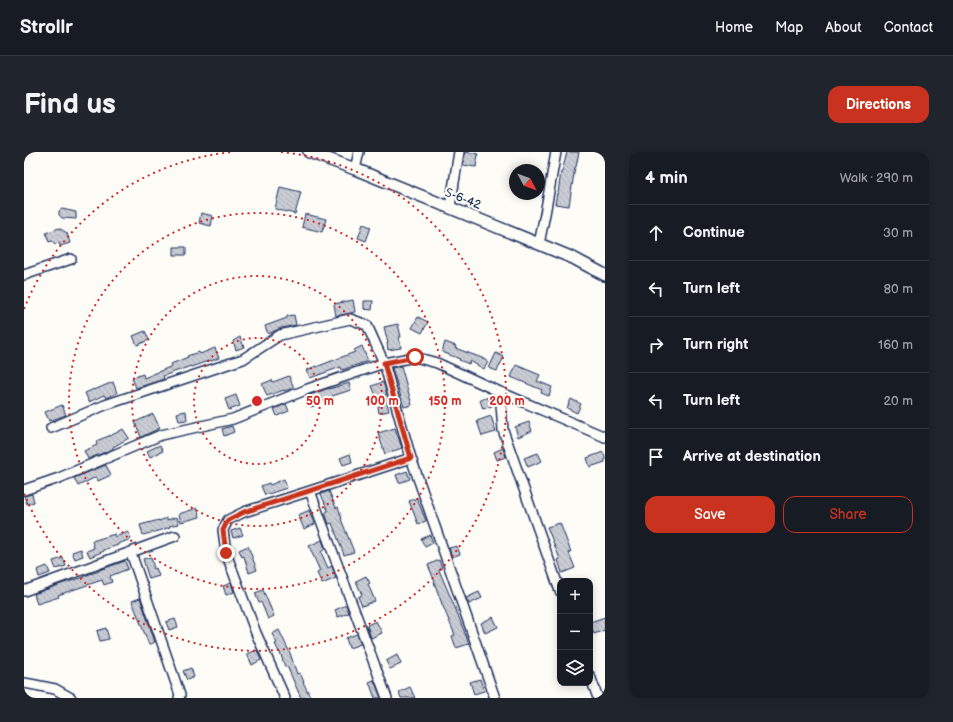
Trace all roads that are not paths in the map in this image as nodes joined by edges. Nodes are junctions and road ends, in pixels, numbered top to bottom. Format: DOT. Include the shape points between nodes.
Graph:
graph roads {
  1 [pos="309,152"];
  2 [pos="359,152"];
  3 [pos="459,152"];
  4 [pos="556,152"];
  5 [pos="355,169"];
  6 [pos="450,207"];
  7 [pos="539,244"];
  8 [pos="71,259"];
  9 [pos="24,275"];
  10 [pos="605,275"];
  11 [pos="384,363"];
  12 [pos="500,392"];
  13 [pos="51,428"];
  14 [pos="605,437"];
  15 [pos="411,458"];
  16 [pos="24,490"];
  17 [pos="310,491"];
  18 [pos="175,536"];
  19 [pos="131,553"];
  20 [pos="557,583"];
  21 [pos="24,591"];
  22 [pos="24,683"];
  23 [pos="593,684"];
  24 [pos="183,697"];
  25 [pos="71,698"];
  26 [pos="285,698"];
  27 [pos="386,698"];
  28 [pos="495,698"];
  29 [pos="598,698"];
  1 -- 5 [label="main road, Տ-6-42 / Տ-6-42"];
  2 -- 5 [label="street"];
  3 -- 6 [label="street"];
  4 -- 7 [label="street"];
  5 -- 6 [label="main road, Տ-6-42 / Տ-6-42"];
  6 -- 7 [label="main road, Տ-6-42 / Տ-6-42"];
  7 -- 10 [label="main road, Տ-6-42 / Տ-6-42"];
  8 -- 9 [label="street"];
  11 -- 12 [label="street" via="415,357 437,363"];
  11 -- 13 [label="street" via="367,325 350,319 280,335 243,360 105,405"];
  11 -- 15 [label="street"];
  11 -- 16 [label="street" via="308,389 233,419 161,435"];
  12 -- 14 [label="street"];
  12 -- 20 [label="street" via="503,430"];
  15 -- 17 [label="street"];
  15 -- 28 [label="street"];
  17 -- 26 [label="street" via="244,512 228,520 223,530 226,553 256,633"];
  17 -- 27 [label="street"];
  18 -- 19 [label="street"];
  19 -- 21 [label="street"];
  19 -- 24 [label="street"];
  22 -- 25 [label="street" via="55,689"];
  23 -- 29 [label="street"];
}
